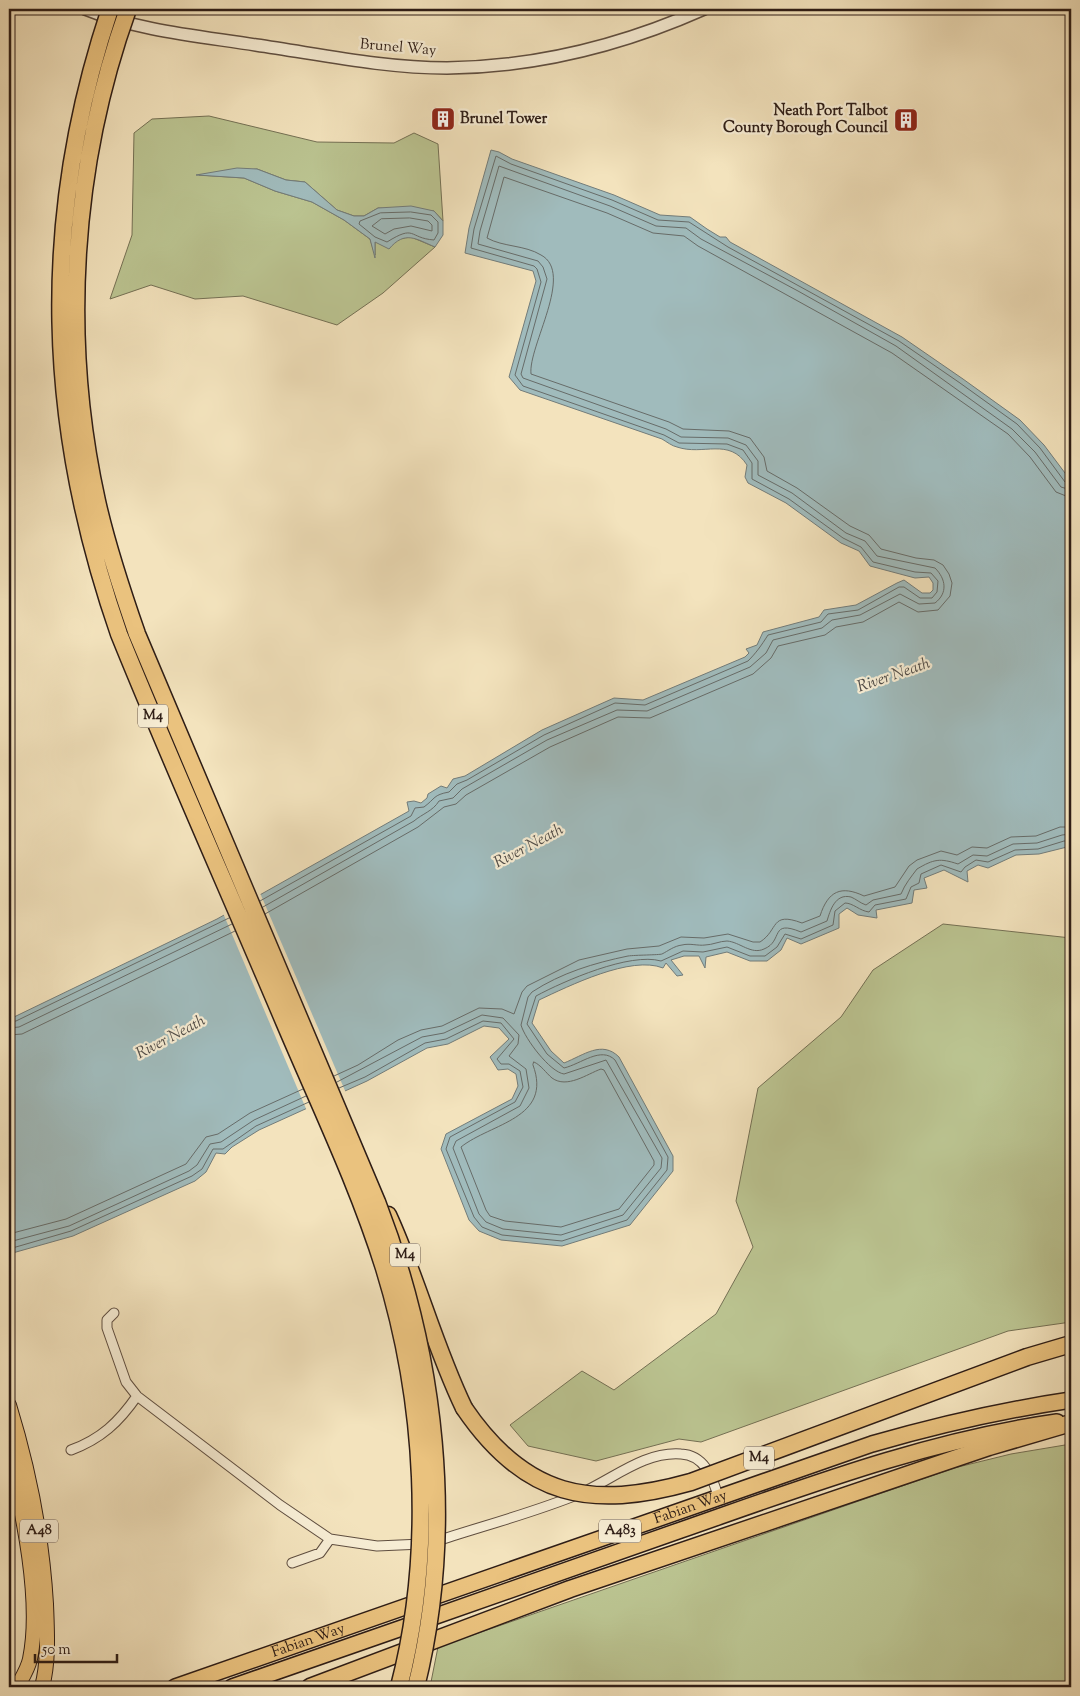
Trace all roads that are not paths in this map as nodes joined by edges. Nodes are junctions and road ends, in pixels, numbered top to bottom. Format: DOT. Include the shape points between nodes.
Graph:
graph roads {
  1 [pos="86,9"];
  2 [pos="110,9"];
  3 [pos="128,9"];
  4 [pos="704,9"];
  5 [pos="337,1106"];
  6 [pos="114,1313"];
  7 [pos="1071,1344"];
  8 [pos="137,1396"];
  9 [pos="1071,1400"];
  10 [pos="9,1405"];
  11 [pos="1071,1422"];
  12 [pos="71,1450"];
  13 [pos="9,1455"];
  14 [pos="718,1497"];
  15 [pos="330,1539"];
  16 [pos="292,1563"];
  17 [pos="18,1687"];
  18 [pos="42,1687"];
  19 [pos="175,1687"];
  20 [pos="232,1687"];
  21 [pos="310,1687"];
  22 [pos="399,1687"];
  23 [pos="416,1687"];
  1 -- 4 [label="street, Brunel Way" via="142,26 206,37 366,61 447,68 522,61 604,46"];
  2 -- 22 [label="highway, M4, bridge" via="78,128 62,241 60,331 71,456 95,560 119,634 342,1159 374,1239 393,1300 409,1376 420,1486 416,1583"];
  3 -- 5 [label="highway, M4, bridge" via="98,110 81,220 77,343 91,473 114,566 137,634"];
  5 -- 7 [label="highway, M4, bridge" via="399,1238 445,1368 464,1408 505,1458 534,1477 567,1491 623,1496 691,1482 1027,1357"];
  5 -- 23 [label="highway, M4, bridge" via="396,1253 418,1338 430,1412 435,1468 434,1563 428,1626"];
  6 -- 8 [label="street" via="107,1320 106,1328 126,1382"];
  8 -- 12 [label="street" via="108,1431"];
  8 -- 15 [label="street"];
  9 -- 14 [label="highway, Fabian Way / A483" via="1014,1408 931,1427"];
  10 -- 18 [label="main road, A48" via="38,1522 45,1594 46,1660"];
  11 -- 20 [label="highway, Fabian Way / A483" via="990,1434 830,1478"];
  11 -- 21 [label="highway" via="989,1446 570,1589"];
  13 -- 17 [label="main road, A48" via="30,1570 33,1607 30,1660"];
  14 -- 15 [label="street" via="714,1482 698,1459 682,1454 662,1455 634,1465 580,1494 426,1544 377,1546"];
  14 -- 19 [label="highway, Fabian Way / A483"];
  15 -- 16 [label="street" via="320,1553"];
}
